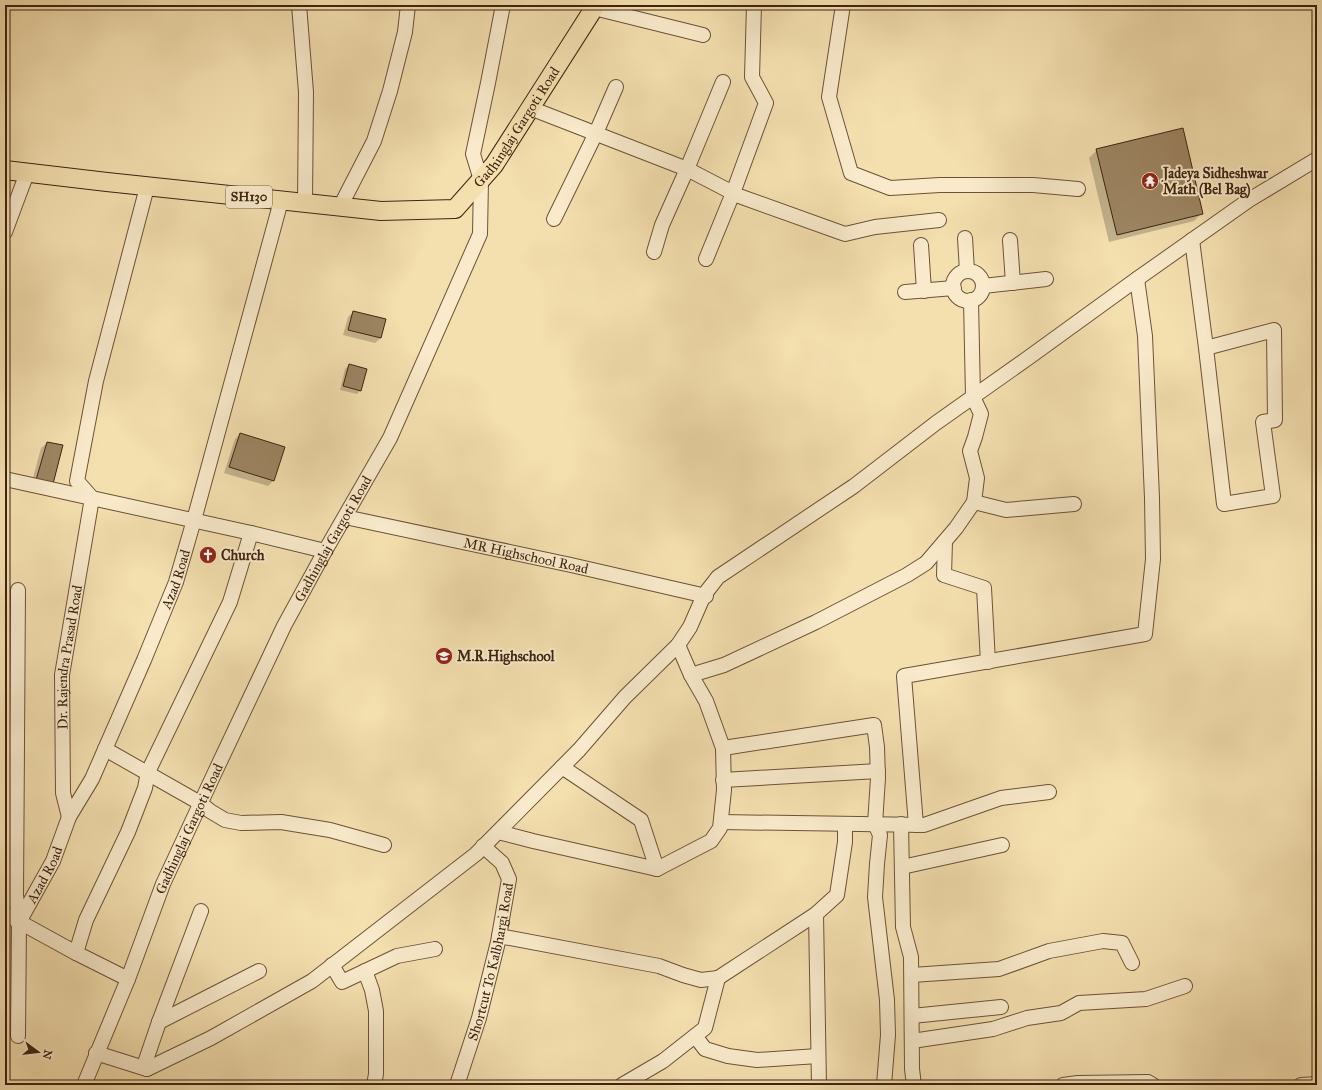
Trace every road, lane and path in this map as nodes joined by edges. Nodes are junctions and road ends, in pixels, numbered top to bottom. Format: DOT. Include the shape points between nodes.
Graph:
graph roads {
  1 [pos="299,5"];
  2 [pos="408,5"];
  3 [pos="503,5"];
  4 [pos="754,5"];
  5 [pos="843,5"];
  6 [pos="595,7"];
  7 [pos="703,35"];
  8 [pos="723,82"];
  9 [pos="616,87"];
  10 [pos="530,108"];
  11 [pos="596,133"];
  12 [pos="1317,159"];
  13 [pos="687,169"];
  14 [pos="5,170"];
  15 [pos="27,173"];
  16 [pos="481,180"];
  17 [pos="147,186"];
  18 [pos="1078,189"];
  19 [pos="734,193"];
  20 [pos="281,201"];
  21 [pos="305,203"];
  22 [pos="340,207"];
  23 [pos="554,219"];
  24 [pos="939,220"];
  25 [pos="5,232"];
  26 [pos="965,238"];
  27 [pos="1010,240"];
  28 [pos="1192,240"];
  29 [pos="920,245"];
  30 [pos="654,252"];
  31 [pos="706,259"];
  32 [pos="968,271"];
  33 [pos="1046,279"];
  34 [pos="1136,279"];
  35 [pos="1012,283"];
  36 [pos="983,286"];
  37 [pos="954,288"];
  38 [pos="924,291"];
  39 [pos="905,292"];
  40 [pos="971,300"];
  41 [pos="1206,348"];
  42 [pos="973,397"];
  43 [pos="5,479"];
  44 [pos="92,498"];
  45 [pos="974,502"];
  46 [pos="1074,504"];
  47 [pos="345,517"];
  48 [pos="194,520"];
  49 [pos="251,533"];
  50 [pos="945,541"];
  51 [pos="325,551"];
  52 [pos="18,590"];
  53 [pos="705,596"];
  54 [pos="678,645"];
  55 [pos="988,662"];
  56 [pos="691,674"];
  57 [pos="723,748"];
  58 [pos="106,749"];
  59 [pos="562,767"];
  60 [pos="878,771"];
  61 [pos="148,773"];
  62 [pos="723,780"];
  63 [pos="1049,792"];
  64 [pos="200,803"];
  65 [pos="69,817"];
  66 [pos="721,822"];
  67 [pos="845,824"];
  68 [pos="876,824"];
  69 [pos="901,824"];
  70 [pos="916,825"];
  71 [pos="498,832"];
  72 [pos="384,845"];
  73 [pos="1002,845"];
  74 [pos="483,846"];
  75 [pos="902,867"];
  76 [pos="657,869"];
  77 [pos="201,911"];
  78 [pos="5,914"];
  79 [pos="816,914"];
  80 [pos="19,922"];
  81 [pos="499,936"];
  82 [pos="435,949"];
  83 [pos="76,953"];
  84 [pos="1132,963"];
  85 [pos="332,965"];
  86 [pos="259,971"];
  87 [pos="365,971"];
  88 [pos="912,975"];
  89 [pos="718,978"];
  90 [pos="128,980"];
  91 [pos="1185,986"];
  92 [pos="1000,1007"];
  93 [pos="912,1016"];
  94 [pos="158,1022"];
  95 [pos="18,1036"];
  96 [pos="695,1036"];
  97 [pos="912,1041"];
  98 [pos="96,1053"];
  99 [pos="818,1056"];
  100 [pos="147,1069"];
  101 [pos="1317,1084"];
  102 [pos="84,1085"];
  103 [pos="374,1085"];
  104 [pos="457,1085"];
  105 [pos="622,1085"];
  106 [pos="818,1085"];
  107 [pos="884,1085"];
  108 [pos="914,1085"];
  109 [pos="1063,1085"];
  110 [pos="1153,1085"];
  111 [pos="1301,1085"];
  1 -- 21 [label="street" via="306,92"];
  2 -- 22 [label="street" via="390,91 374,142"];
  3 -- 16 [label="street" via="473,154"];
  4 -- 19 [label="street" via="752,77 766,103"];
  5 -- 18 [label="street" via="829,97 851,173 890,188 1033,185"];
  6 -- 7 [label="street"];
  6 -- 10 [label="main road, Gadhinglaj Gargoti Road / SH130"];
  8 -- 13 [label="street"];
  9 -- 11 [label="street"];
  10 -- 11 [label="street"];
  10 -- 16 [label="main road, Gadhinglaj Gargoti Road / SH130" via="494,165"];
  11 -- 13 [label="street"];
  11 -- 23 [label="street"];
  12 -- 28 [label="street" via="1249,200"];
  13 -- 19 [label="street"];
  13 -- 30 [label="street" via="662,225"];
  14 -- 15 [label="main road, SH130"];
  15 -- 17 [label="main road, SH130"];
  15 -- 25 [label="street"];
  16 -- 22 [label="main road, SH130" via="455,209 381,211"];
  16 -- 47 [label="street, Gadhinglaj Gargoti Road" via="480,234 390,438"];
  17 -- 20 [label="main road, SH130"];
  17 -- 44 [label="street" via="96,381 77,481"];
  19 -- 24 [label="street" via="846,234 875,227"];
  19 -- 31 [label="street"];
  20 -- 21 [label="main road, SH130"];
  20 -- 48 [label="street, Azad Road"];
  21 -- 22 [label="main road, SH130"];
  26 -- 32 [label="street"];
  27 -- 35 [label="street"];
  28 -- 34 [label="street"];
  28 -- 41 [label="street"];
  29 -- 38 [label="street"];
  32 -- 36 [label="street" via="977,274"];
  32 -- 37 [label="street" via="955,279"];
  33 -- 35 [label="street"];
  34 -- 42 [label="street"];
  34 -- 55 [label="street" via="1145,336 1152,498 1153,560 1145,634"];
  35 -- 36 [label="street"];
  36 -- 40 [label="street" via="979,295"];
  37 -- 38 [label="street"];
  37 -- 40 [label="street" via="958,296"];
  38 -- 39 [label="street"];
  40 -- 42 [label="street"];
  41 -- 41 [label="street" via="1274,330 1275,420 1263,422 1273,496 1224,504"];
  42 -- 45 [label="street" via="981,414 970,451 977,478"];
  42 -- 53 [label="street" via="854,486 718,577"];
  43 -- 44 [label="street"];
  44 -- 48 [label="street"];
  44 -- 65 [label="street, Dr. Rajendra Prasad Road" via="62,675 63,793"];
  45 -- 46 [label="street" via="1006,510"];
  45 -- 50 [label="street"];
  47 -- 51 [label="street, Gadhinglaj Gargoti Road"];
  47 -- 53 [label="street, MR Highschool Road"];
  48 -- 49 [label="street"];
  48 -- 58 [label="street, Azad Road" via="176,582"];
  49 -- 51 [label="street"];
  49 -- 61 [label="street" via="230,602"];
  50 -- 55 [label="street" via="944,575 984,588"];
  50 -- 56 [label="street" via="926,563 816,622 724,664"];
  51 -- 64 [label="street, Gadhinglaj Gargoti Road" via="284,626"];
  52 -- 80 [label="street, Azad Road" via="16,895"];
  53 -- 54 [label="street"];
  54 -- 56 [label="street"];
  54 -- 59 [label="street" via="625,697"];
  55 -- 70 [label="street" via="904,676"];
  56 -- 57 [label="street" via="706,702"];
  57 -- 60 [label="street" via="874,725"];
  57 -- 62 [label="street"];
  58 -- 61 [label="street"];
  58 -- 65 [label="street, Azad Road" via="92,779"];
  59 -- 71 [label="street"];
  59 -- 76 [label="street" via="641,820"];
  60 -- 62 [label="street"];
  60 -- 68 [label="street"];
  61 -- 64 [label="street"];
  61 -- 83 [label="street" via="128,832 86,920"];
  62 -- 66 [label="street"];
  63 -- 70 [label="street" via="1001,798 924,825"];
  64 -- 72 [label="street" via="225,820 242,823 280,822 330,830"];
  64 -- 90 [label="street, Gadhinglaj Gargoti Road" via="163,884"];
  65 -- 80 [label="street, Azad Road" via="53,861"];
  66 -- 67 [label="street"];
  66 -- 76 [label="street" via="711,841"];
  67 -- 68 [label="street"];
  67 -- 79 [label="street" via="845,842 837,895"];
  68 -- 69 [label="street"];
  68 -- 107 [label="street" via="880,835 875,897 888,1000"];
  69 -- 70 [label="street"];
  69 -- 75 [label="street"];
  71 -- 74 [label="street"];
  71 -- 76 [label="street"];
  73 -- 75 [label="street"];
  74 -- 81 [label="street, Shortcut To Kalbhargi Road" via="502,863 509,879"];
  74 -- 85 [label="street"];
  75 -- 88 [label="street" via="903,927 912,957"];
  77 -- 94 [label="street"];
  78 -- 80 [label="street"];
  79 -- 89 [label="street"];
  79 -- 99 [label="street"];
  80 -- 83 [label="street"];
  80 -- 95 [label="street"];
  81 -- 89 [label="street" via="659,966 700,980"];
  81 -- 104 [label="street, Shortcut To Kalbhargi Road" via="479,1018"];
  82 -- 87 [label="street" via="397,956"];
  83 -- 90 [label="street"];
  84 -- 88 [label="street" via="1122,943 1103,940 1049,951 1000,969"];
  85 -- 87 [label="street" via="342,982"];
  85 -- 100 [label="street" via="312,981 211,1038"];
  86 -- 94 [label="street"];
  87 -- 103 [label="street" via="376,1011"];
  88 -- 93 [label="street"];
  89 -- 96 [label="street" via="705,1028"];
  90 -- 98 [label="street, Gadhinglaj Gargoti Road"];
  91 -- 97 [label="street" via="1146,999 1079,1004 1061,1013 1027,1018 993,1029"];
  92 -- 93 [label="street"];
  93 -- 97 [label="street"];
  94 -- 100 [label="street" via="146,1060"];
  96 -- 99 [label="street" via="705,1049 728,1056 757,1060"];
  96 -- 105 [label="street" via="663,1061"];
  97 -- 108 [label="street"];
  98 -- 100 [label="street"];
  98 -- 102 [label="street, Gadhinglaj Gargoti Road"];
  99 -- 106 [label="street"];
  101 -- 111 [label="street"];
  109 -- 110 [label="street" via="1148,1082"];
}
